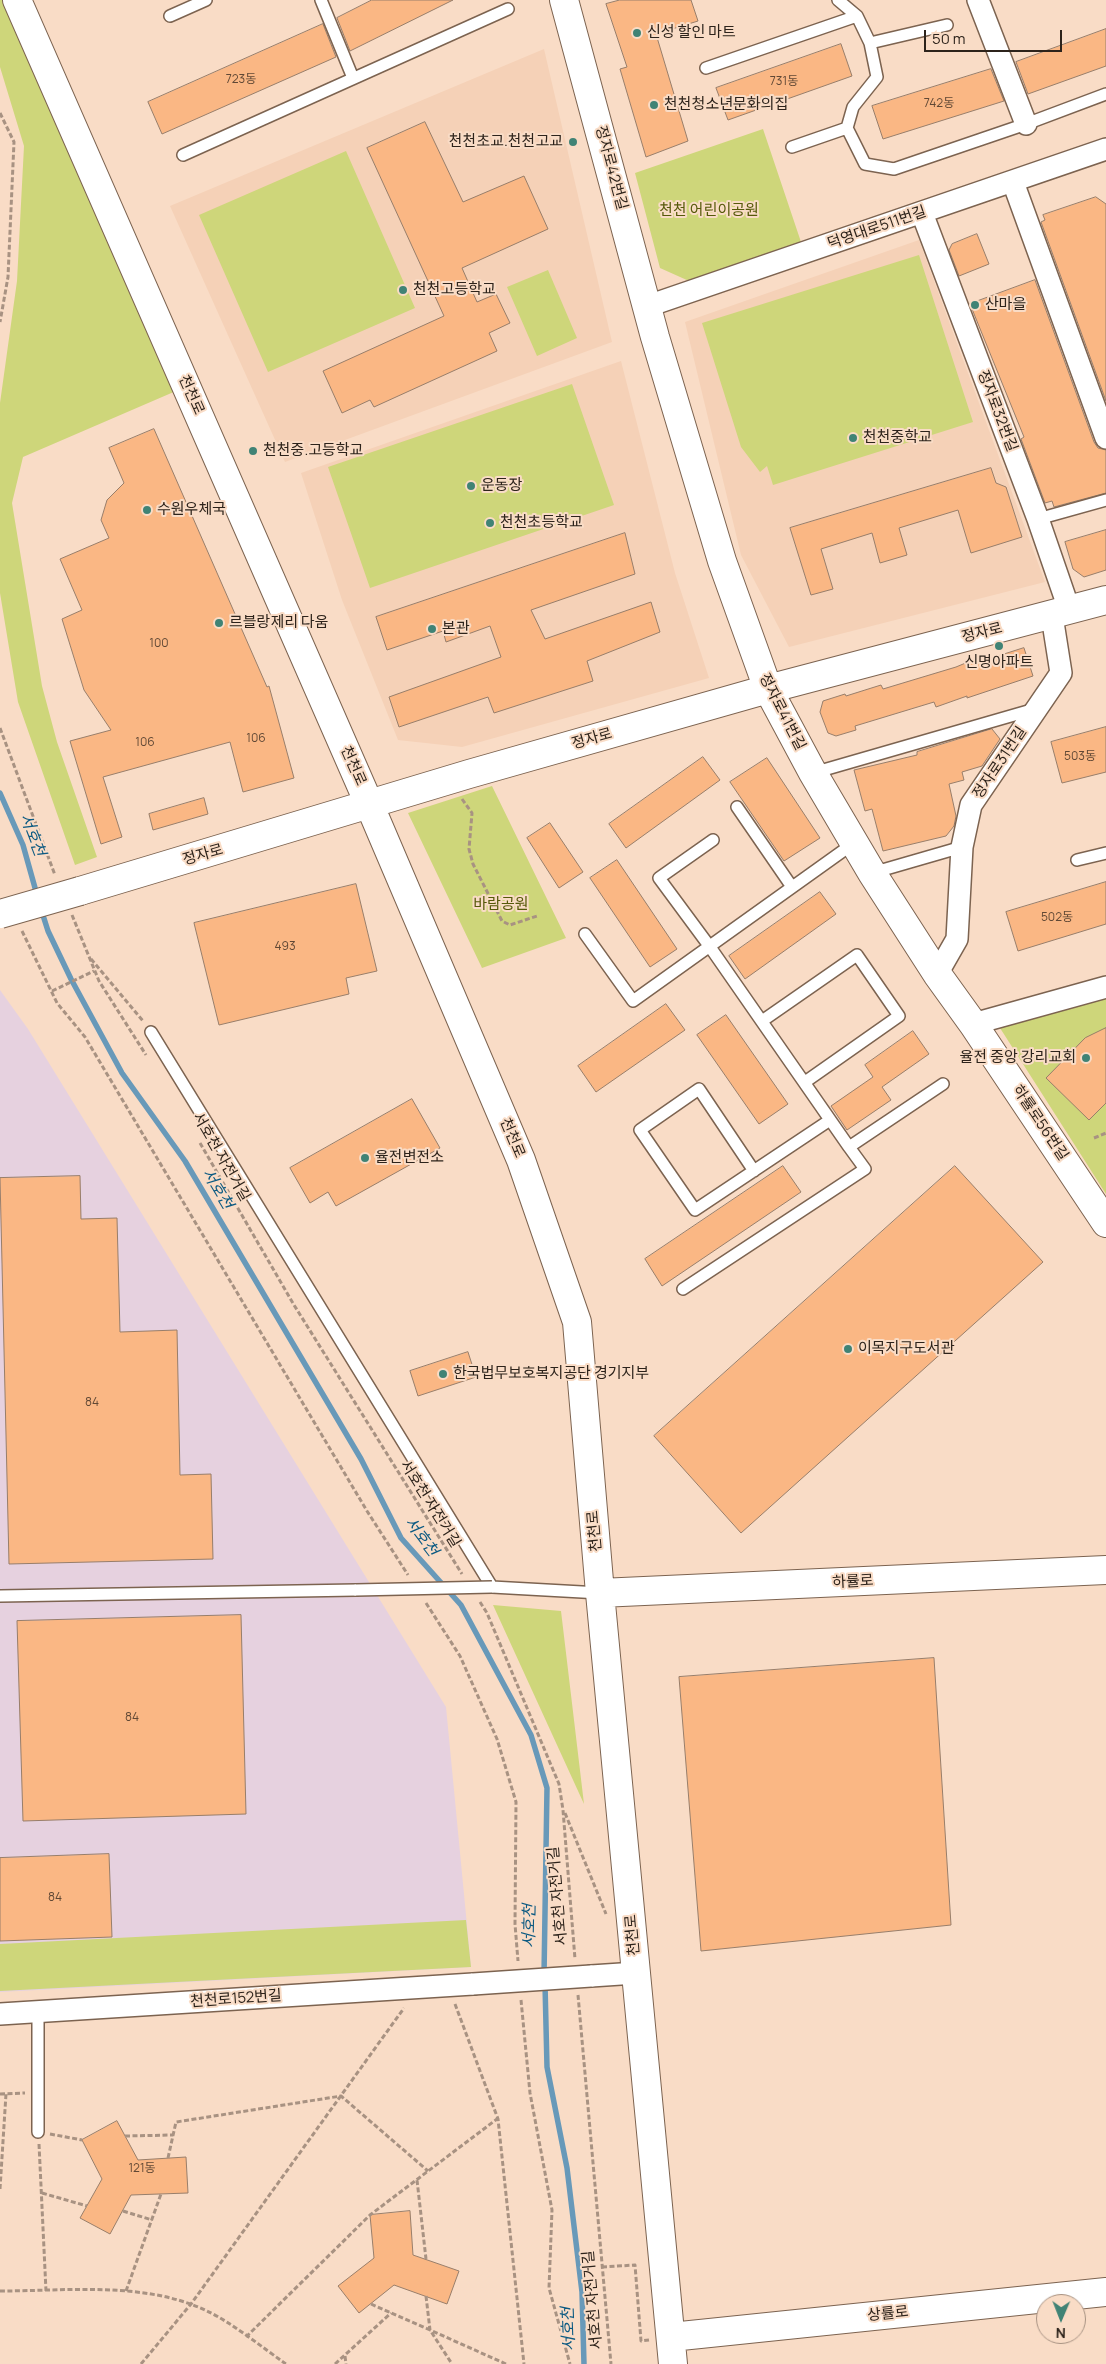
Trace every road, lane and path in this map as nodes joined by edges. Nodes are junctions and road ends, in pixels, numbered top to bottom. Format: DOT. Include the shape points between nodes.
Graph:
graph roads {
  1 [pos="17,0"];
  2 [pos="206,0"];
  3 [pos="321,0"];
  4 [pos="564,0"];
  5 [pos="838,0"];
  6 [pos="978,0"];
  7 [pos="508,9"];
  8 [pos="170,16"];
  9 [pos="857,16"];
  10 [pos="947,25"];
  11 [pos="870,43"];
  12 [pos="706,68"];
  13 [pos="353,78"];
  14 [pos="1106,94"];
  15 [pos="0,113"];
  16 [pos="1026,124"];
  17 [pos="848,128"];
  18 [pos="792,147"];
  19 [pos="1105,153"];
  20 [pos="183,155"];
  21 [pos="1012,182"];
  22 [pos="922,213"];
  23 [pos="648,306"];
  24 [pos="0,322"];
  25 [pos="656,337"];
  26 [pos="1106,438"];
  27 [pos="1106,500"];
  28 [pos="1038,519"];
  29 [pos="1106,600"];
  30 [pos="1060,612"];
  31 [pos="768,689"];
  32 [pos="1036,709"];
  33 [pos="0,728"];
  34 [pos="813,773"];
  35 [pos="460,796"];
  36 [pos="370,806"];
  37 [pos="737,807"];
  38 [pos="713,840"];
  39 [pos="856,842"];
  40 [pos="962,847"];
  41 [pos="1106,853"];
  42 [pos="1076,860"];
  43 [pos="872,873"];
  44 [pos="792,887"];
  45 [pos="70,895"];
  46 [pos="0,914"];
  47 [pos="537,916"];
  48 [pos="585,934"];
  49 [pos="710,947"];
  50 [pos="89,956"];
  51 [pos="94,971"];
  52 [pos="937,974"];
  53 [pos="1106,987"];
  54 [pos="52,992"];
  55 [pos="762,1021"];
  56 [pos="973,1024"];
  57 [pos="151,1032"];
  58 [pos="149,1061"];
  59 [pos="805,1082"];
  60 [pos="943,1084"];
  61 [pos="830,1120"];
  62 [pos="1106,1133"];
  63 [pos="197,1138"];
  64 [pos="1094,1138"];
  65 [pos="849,1146"];
  66 [pos="754,1171"];
  67 [pos="1106,1223"];
  68 [pos="683,1289"];
  69 [pos="1106,1570"];
  70 [pos="465,1580"];
  71 [pos="492,1587"];
  72 [pos="600,1593"];
  73 [pos="0,1596"];
  74 [pos="476,1596"];
  75 [pos="563,1810"];
  76 [pos="632,1927"];
  77 [pos="575,1962"];
  78 [pos="636,1973"];
  79 [pos="584,1983"];
  80 [pos="448,1985"];
  81 [pos="419,1987"];
  82 [pos="38,2012"];
  83 [pos="0,2014"];
  84 [pos="38,2093"];
  85 [pos="0,2094"];
  86 [pos="6,2094"];
  87 [pos="341,2096"];
  88 [pos="498,2118"];
  89 [pos="38,2132"];
  90 [pos="174,2135"];
  91 [pos="125,2136"];
  92 [pos="82,2140"];
  93 [pos="168,2158"];
  94 [pos="428,2171"];
  95 [pos="416,2180"];
  96 [pos="0,2189"];
  97 [pos="42,2193"];
  98 [pos="161,2194"];
  99 [pos="87,2206"];
  100 [pos="123,2211"];
  101 [pos="152,2220"];
  102 [pos="426,2259"];
  103 [pos="602,2267"];
  104 [pos="0,2291"];
  105 [pos="46,2291"];
  106 [pos="126,2291"];
  107 [pos="1106,2292"];
  108 [pos="426,2296"];
  109 [pos="191,2304"];
  110 [pos="370,2304"];
  111 [pos="391,2313"];
  112 [pos="430,2330"];
  113 [pos="246,2336"];
  114 [pos="671,2337"];
  115 [pos="345,2355"];
  116 [pos="141,2364"];
  117 [pos="286,2364"];
  118 [pos="335,2364"];
  119 [pos="346,2364"];
  120 [pos="452,2364"];
  121 [pos="506,2364"];
  122 [pos="524,2364"];
  123 [pos="611,2364"];
  124 [pos="673,2364"];
  1 -- 36 [label="street, 천천로"];
  2 -- 8 [label="lane"];
  3 -- 13 [label="lane"];
  4 -- 23 [label="street, 정자로42번길"];
  5 -- 9 [label="lane"];
  6 -- 16 [label="street"];
  7 -- 13 [label="lane"];
  9 -- 11 [label="lane"];
  9 -- 12 [label="lane"];
  10 -- 11 [label="lane"];
  11 -- 17 [label="lane" via="877,77 853,107"];
  13 -- 20 [label="lane"];
  14 -- 16 [label="lane"];
  15 -- 24 [label="path" via="14,142 8,277"];
  16 -- 17 [label="lane" via="894,168 865,164"];
  17 -- 18 [label="lane"];
  19 -- 21 [label="street, 덕영대로511번길"];
  21 -- 22 [label="street, 덕영대로511번길"];
  21 -- 26 [label="street"];
  22 -- 23 [label="street, 덕영대로511번길"];
  22 -- 28 [label="street, 정자로32번길"];
  23 -- 25 [label="street, 정자로42번길"];
  25 -- 31 [label="street, 정자로41번길" via="722,561"];
  27 -- 28 [label="lane"];
  28 -- 30 [label="street, 정자로32번길"];
  29 -- 30 [label="street, 정자로"];
  30 -- 31 [label="street, 정자로"];
  30 -- 32 [label="street, 정자로31번길" via="1061,673"];
  31 -- 34 [label="street, 정자로41번길"];
  31 -- 36 [label="street, 정자로"];
  32 -- 34 [label="lane"];
  32 -- 40 [label="street, 정자로31번길" via="971,805"];
  33 -- 45 [label="path"];
  34 -- 39 [label="street, 정자로41번길"];
  35 -- 47 [label="path" via="472,813 469,849 473,864 502,921 510,925"];
  36 -- 45 [label="street, 정자로"];
  36 -- 72 [label="street, 천천로" via="521,1160 577,1322"];
  37 -- 44 [label="lane"];
  38 -- 49 [label="lane" via="659,878"];
  39 -- 43 [label="street, 정자로41번길"];
  39 -- 44 [label="lane"];
  40 -- 43 [label="lane"];
  40 -- 52 [label="street, 정자로31번길" via="957,939"];
  41 -- 42 [label="lane"];
  43 -- 52 [label="street, 정자로41번길"];
  44 -- 49 [label="lane"];
  45 -- 46 [label="street, 정자로, bridge"];
  45 -- 50 [label="path"];
  48 -- 49 [label="lane" via="633,1001"];
  49 -- 55 [label="lane"];
  50 -- 51 [label="path"];
  50 -- 57 [label="path"];
  51 -- 54 [label="path"];
  51 -- 58 [label="path"];
  52 -- 56 [label="street, 정자로41번길"];
  53 -- 56 [label="street"];
  55 -- 59 [label="lane"];
  55 -- 59 [label="lane" via="857,955 899,1016"];
  56 -- 67 [label="street, 하률로56번길"];
  57 -- 71 [label="lane"];
  59 -- 61 [label="lane"];
  60 -- 65 [label="lane"];
  61 -- 65 [label="lane"];
  61 -- 66 [label="lane"];
  62 -- 64 [label="path"];
  63 -- 70 [label="path, 서호천 자전거길" via="299,1313"];
  65 -- 68 [label="lane" via="865,1169"];
  66 -- 66 [label="lane" via="699,1090 640,1130 695,1210"];
  69 -- 72 [label="street, 하률로"];
  71 -- 72 [label="lane"];
  71 -- 73 [label="lane, bridge"];
  72 -- 76 [label="street, 천천로"];
  74 -- 75 [label="path, 서호천 자전거길" via="487,1613 559,1784"];
  75 -- 76 [label="path" via="608,1917"];
  75 -- 77 [label="path, 서호천 자전거길"];
  76 -- 78 [label="street, 천천로"];
  78 -- 79 [label="street, 천천로152번길"];
  78 -- 114 [label="street, 천천로"];
  79 -- 80 [label="street, 천천로152번길, bridge"];
  79 -- 103 [label="path, 서호천 자전거길"];
  80 -- 81 [label="street, 천천로152번길"];
  80 -- 88 [label="path"];
  81 -- 82 [label="street, 천천로152번길"];
  81 -- 87 [label="path"];
  82 -- 83 [label="street, 천천로152번길"];
  82 -- 84 [label="lane"];
  84 -- 86 [label="path"];
  84 -- 89 [label="lane"];
  85 -- 86 [label="path"];
  86 -- 96 [label="path"];
  87 -- 90 [label="path" via="176,2122"];
  87 -- 94 [label="path"];
  87 -- 109 [label="path"];
  88 -- 94 [label="path"];
  88 -- 122 [label="path"];
  89 -- 92 [label="path"];
  89 -- 97 [label="path"];
  90 -- 91 [label="path"];
  90 -- 93 [label="path"];
  94 -- 95 [label="path"];
  95 -- 102 [label="path"];
  95 -- 113 [label="path" via="370,2214"];
  97 -- 99 [label="path"];
  97 -- 105 [label="path"];
  98 -- 101 [label="path"];
  100 -- 101 [label="path"];
  101 -- 106 [label="path"];
  103 -- 114 [label="path" via="635,2265 641,2341"];
  103 -- 123 [label="path, 서호천 자전거길"];
  104 -- 105 [label="path"];
  105 -- 106 [label="path"];
  106 -- 109 [label="path" via="173,2297"];
  107 -- 114 [label="street, 상률로"];
  108 -- 112 [label="path"];
  109 -- 113 [label="path"];
  109 -- 116 [label="path"];
  110 -- 111 [label="path"];
  111 -- 112 [label="path"];
  111 -- 115 [label="path"];
  112 -- 120 [label="path"];
  112 -- 121 [label="path"];
  113 -- 117 [label="path"];
  114 -- 124 [label="street, 천천로"];
  115 -- 118 [label="path"];
  115 -- 119 [label="path"];
}
